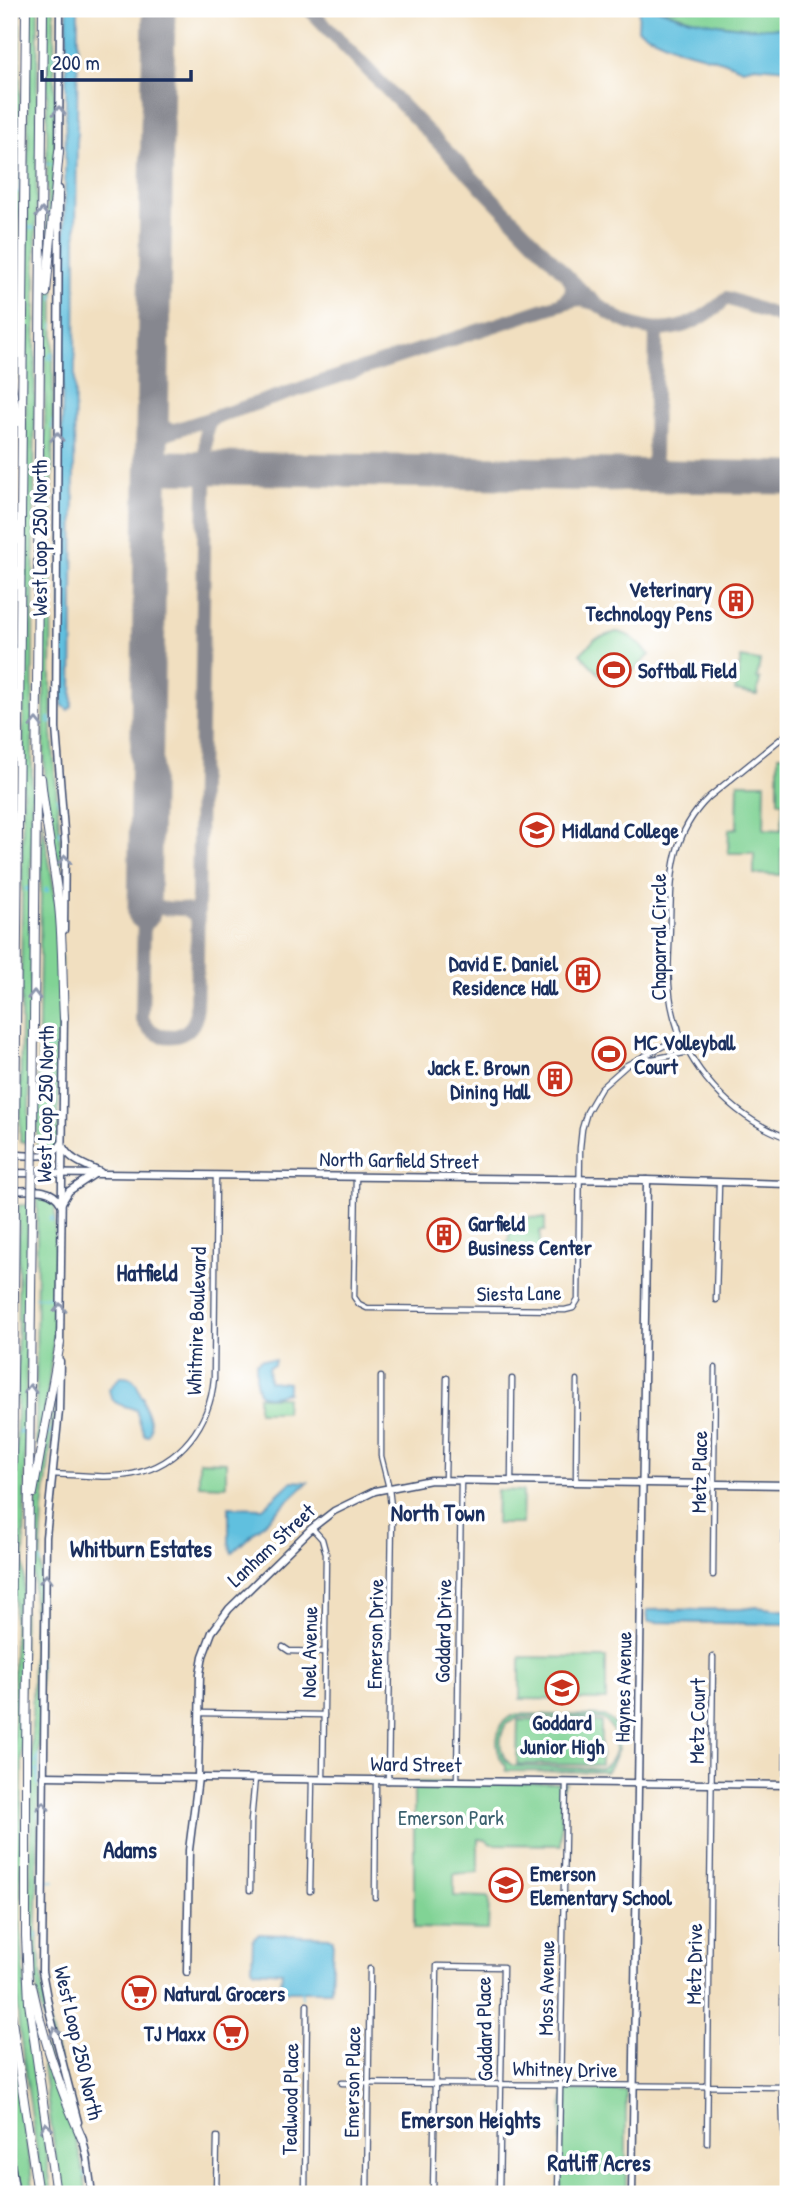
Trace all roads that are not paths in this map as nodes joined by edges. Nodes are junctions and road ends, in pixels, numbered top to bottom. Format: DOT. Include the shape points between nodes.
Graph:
graph roads {
  1 [pos="26,9"];
  2 [pos="43,9"];
  3 [pos="60,9"];
  4 [pos="59,151"];
  5 [pos="9,342"];
  6 [pos="41,355"];
  7 [pos="21,450"];
  8 [pos="788,733"];
  9 [pos="36,751"];
  10 [pos="19,791"];
  11 [pos="9,864"];
  12 [pos="64,1018"];
  13 [pos="678,1027"];
  14 [pos="689,1052"];
  15 [pos="643,1058"];
  16 [pos="788,1138"];
  17 [pos="62,1143"];
  18 [pos="9,1154"];
  19 [pos="9,1173"];
  20 [pos="61,1173"];
  21 [pos="94,1174"];
  22 [pos="104,1174"];
  23 [pos="216,1175"];
  24 [pos="356,1177"];
  25 [pos="580,1179"];
  26 [pos="647,1180"];
  27 [pos="719,1183"];
  28 [pos="788,1184"];
  29 [pos="9,1191"];
  30 [pos="61,1204"];
  31 [pos="788,1262"];
  32 [pos="716,1300"];
  33 [pos="788,1302"];
  34 [pos="60,1343"];
  35 [pos="715,1368"];
  36 [pos="787,1370"];
  37 [pos="381,1377"];
  38 [pos="447,1378"];
  39 [pos="512,1379"];
  40 [pos="578,1380"];
  41 [pos="52,1474"];
  42 [pos="446,1480"];
  43 [pos="461,1480"];
  44 [pos="511,1481"];
  45 [pos="576,1482"];
  46 [pos="643,1483"];
  47 [pos="715,1484"];
  48 [pos="787,1485"];
  49 [pos="389,1488"];
  50 [pos="9,1491"];
  51 [pos="11,1520"];
  52 [pos="312,1528"];
  53 [pos="28,1556"];
  54 [pos="713,1575"];
  55 [pos="784,1576"];
  56 [pos="282,1647"];
  57 [pos="325,1651"];
  58 [pos="787,1656"];
  59 [pos="713,1657"];
  60 [pos="200,1713"];
  61 [pos="324,1715"];
  62 [pos="9,1728"];
  63 [pos="43,1776"];
  64 [pos="198,1777"];
  65 [pos="255,1778"];
  66 [pos="312,1779"];
  67 [pos="323,1780"];
  68 [pos="376,1781"];
  69 [pos="388,1782"];
  70 [pos="457,1782"];
  71 [pos="566,1783"];
  72 [pos="639,1784"];
  73 [pos="712,1784"];
  74 [pos="787,1785"];
  75 [pos="250,1890"];
  76 [pos="310,1891"];
  77 [pos="375,1897"];
  78 [pos="369,1969"];
  79 [pos="29,1970"];
  80 [pos="187,1972"];
  81 [pos="9,2001"];
  82 [pos="307,2005"];
  83 [pos="342,2083"];
  84 [pos="368,2083"];
  85 [pos="435,2084"];
  86 [pos="501,2084"];
  87 [pos="560,2085"];
  88 [pos="633,2086"];
  89 [pos="708,2086"];
  90 [pos="785,2087"];
  91 [pos="217,2137"];
  92 [pos="82,2139"];
  93 [pos="707,2143"];
  94 [pos="9,2151"];
  95 [pos="788,2160"];
  96 [pos="16,2194"];
  97 [pos="38,2194"];
  98 [pos="56,2194"];
  99 [pos="92,2194"];
  100 [pos="216,2194"];
  101 [pos="305,2194"];
  102 [pos="367,2194"];
  103 [pos="433,2194"];
  104 [pos="499,2194"];
  105 [pos="558,2194"];
  106 [pos="632,2194"];
  1 -- 7 [label="highway"];
  6 -- 2 [label="highway, one-way"];
  4 -- 3 [label="main road, West Loop 250 North, one-way"];
  4 -- 6 [label="highway"];
  12 -- 4 [label="main road, West Loop 250 North, one-way" via="65,843 56,728"];
  5 -- 7 [label="highway"];
  9 -- 6 [label="highway, one-way"];
  7 -- 10 [label="highway"];
  8 -- 13 [label="street, Chaparral Circle" via="699,807 679,843 672,870 669,986"];
  9 -- 12 [label="highway" via="59,905"];
  53 -- 9 [label="highway, one-way, bridge"];
  10 -- 11 [label="highway"];
  10 -- 51 [label="highway, bridge"];
  12 -- 17 [label="main road, West Loop 250 North"];
  13 -- 14 [label="street, Chaparral Circle"];
  13 -- 15 [label="street, Siesta Lane" via="673,1041"];
  14 -- 15 [label="street, Siesta Lane"];
  14 -- 16 [label="street, Chaparral Circle" via="727,1101"];
  15 -- 25 [label="street, Siesta Lane" via="619,1071 593,1100 581,1135"];
  17 -- 18 [label="main road" via="51,1155"];
  17 -- 20 [label="main road, West Loop 250 North"];
  17 -- 22 [label="main road" via="75,1161"];
  19 -- 20 [label="main road, North Garfield Street"];
  20 -- 21 [label="main road, North Garfield Street"];
  20 -- 30 [label="main road, West Loop 250 North"];
  21 -- 22 [label="main road, North Garfield Street"];
  21 -- 30 [label="main road" via="71,1189"];
  22 -- 23 [label="main road, North Garfield Street"];
  23 -- 24 [label="main road, North Garfield Street"];
  23 -- 41 [label="street, Whitmire Boulevard" via="214,1378 202,1424 174,1456 145,1471"];
  24 -- 25 [label="main road, North Garfield Street"];
  24 -- 25 [label="street, Siesta Lane" via="354,1297 359,1305 565,1310 578,1300"];
  25 -- 26 [label="main road, North Garfield Street"];
  26 -- 27 [label="main road, North Garfield Street"];
  26 -- 46 [label="main road, Haynes Avenue"];
  27 -- 28 [label="main road, North Garfield Street"];
  27 -- 32 [label="street"];
  29 -- 30 [label="main road" via="47,1191"];
  34 -- 30 [label="main road, West Loop 250 North, one-way"];
  31 -- 33 [label="street"];
  34 -- 41 [label="main road, West Loop 250 North"];
  34 -- 53 [label="highway" via="37,1465"];
  35 -- 47 [label="street, Metz Place"];
  36 -- 48 [label="street"];
  37 -- 49 [label="street, Emerson Drive" via="381,1456"];
  38 -- 42 [label="street"];
  39 -- 44 [label="street"];
  40 -- 45 [label="street"];
  63 -- 41 [label="main road, West Loop 250 North, one-way" via="46,1538"];
  42 -- 43 [label="main road, Lanham Street"];
  42 -- 49 [label="main road, Lanham Street"];
  43 -- 44 [label="main road, Lanham Street"];
  43 -- 70 [label="street, Goddard Drive"];
  44 -- 45 [label="main road, Lanham Street"];
  45 -- 46 [label="main road, Lanham Street"];
  46 -- 47 [label="main road, Lanham Street"];
  46 -- 72 [label="main road, Haynes Avenue"];
  47 -- 48 [label="main road, Lanham Street"];
  47 -- 54 [label="street, Metz Place"];
  48 -- 55 [label="street"];
  49 -- 52 [label="main road, Lanham Street" via="347,1503"];
  49 -- 69 [label="street, Emerson Drive"];
  50 -- 51 [label="highway"];
  51 -- 62 [label="highway"];
  52 -- 57 [label="street, Noel Avenue" via="322,1539 326,1554"];
  52 -- 60 [label="main road, Lanham Street" via="215,1628 201,1663"];
  53 -- 79 [label="highway"];
  56 -- 57 [label="street"];
  57 -- 61 [label="street, Noel Avenue"];
  58 -- 74 [label="street"];
  59 -- 73 [label="street, Metz Court"];
  60 -- 61 [label="street"];
  60 -- 64 [label="main road, Lanham Street"];
  61 -- 67 [label="street, Noel Avenue"];
  63 -- 64 [label="main road, Ward Street"];
  92 -- 63 [label="main road, West Loop 250 North, one-way" via="42,1971"];
  64 -- 65 [label="main road, Ward Street"];
  64 -- 80 [label="main road, Lanham Street" via="189,1841"];
  65 -- 66 [label="main road, Ward Street"];
  65 -- 75 [label="street"];
  66 -- 67 [label="main road, Ward Street"];
  66 -- 76 [label="street"];
  67 -- 68 [label="main road, Ward Street"];
  68 -- 69 [label="main road, Ward Street"];
  68 -- 77 [label="street"];
  69 -- 70 [label="main road, Ward Street"];
  70 -- 71 [label="main road, Ward Street"];
  71 -- 72 [label="main road, Ward Street"];
  71 -- 87 [label="street, Moss Avenue"];
  72 -- 73 [label="main road, Ward Street"];
  72 -- 88 [label="main road, Haynes Avenue"];
  73 -- 74 [label="main road, Ward Street"];
  73 -- 89 [label="street, Metz Drive"];
  74 -- 90 [label="street"];
  78 -- 84 [label="street, Emerson Place"];
  79 -- 92 [label="highway" via="52,2063"];
  98 -- 79 [label="highway, one-way" via="30,2017"];
  81 -- 97 [label="highway"];
  82 -- 101 [label="street, Tealwood Place"];
  83 -- 84 [label="street, Whitney Drive"];
  84 -- 85 [label="street, Whitney Drive"];
  84 -- 102 [label="street, Emerson Place"];
  85 -- 86 [label="street, Whitney Drive"];
  85 -- 86 [label="street, Goddard Place" via="437,1966 503,1967"];
  85 -- 103 [label="street"];
  86 -- 87 [label="street, Whitney Drive"];
  86 -- 104 [label="street, Goddard Place"];
  87 -- 88 [label="street, Whitney Drive"];
  87 -- 105 [label="street, Moss Avenue"];
  88 -- 89 [label="street, Whitney Drive"];
  88 -- 106 [label="main road, Haynes Avenue"];
  89 -- 90 [label="street, Whitney Drive"];
  89 -- 93 [label="street, Metz Drive"];
  90 -- 95 [label="street"];
  91 -- 100 [label="street"];
  92 -- 99 [label="main road, West Loop 250 North"];
  94 -- 96 [label="main road"];
}
